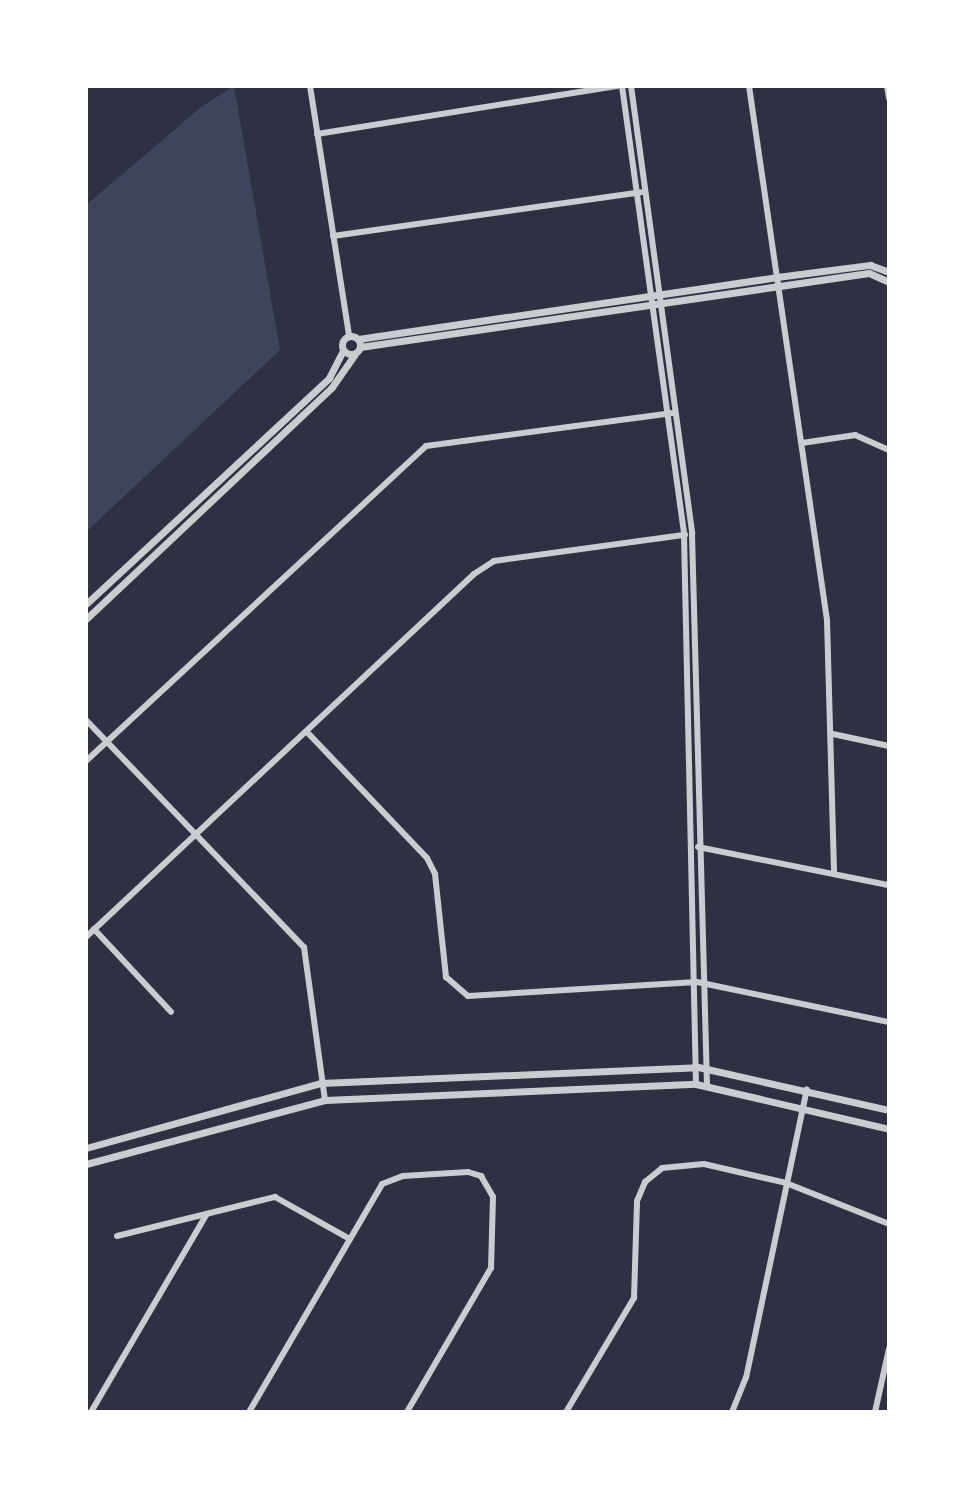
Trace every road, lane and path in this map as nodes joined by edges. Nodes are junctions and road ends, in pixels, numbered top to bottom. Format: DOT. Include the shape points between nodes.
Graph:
graph roads {
  1 [pos="310,86"];
  2 [pos="620,86"];
  3 [pos="631,86"];
  4 [pos="749,86"];
  5 [pos="887,86"];
  6 [pos="889,98"];
  7 [pos="317,134"];
  8 [pos="648,191"];
  9 [pos="640,192"];
  10 [pos="333,236"];
  11 [pos="889,272"];
  12 [pos="777,277"];
  13 [pos="889,282"];
  14 [pos="779,288"];
  15 [pos="659,301"];
  16 [pos="349,336"];
  17 [pos="358,346"];
  18 [pos="343,351"];
  19 [pos="679,412"];
  20 [pos="670,413"];
  21 [pos="802,443"];
  22 [pos="889,450"];
  23 [pos="692,534"];
  24 [pos="684,535"];
  25 [pos="86,604"];
  26 [pos="86,619"];
  27 [pos="86,720"];
  28 [pos="307,732"];
  29 [pos="833,734"];
  30 [pos="106,742"];
  31 [pos="889,746"];
  32 [pos="86,761"];
  33 [pos="194,834"];
  34 [pos="690,846"];
  35 [pos="699,847"];
  36 [pos="834,872"];
  37 [pos="889,885"];
  38 [pos="94,929"];
  39 [pos="86,937"];
  40 [pos="697,982"];
  41 [pos="707,983"];
  42 [pos="171,1012"];
  43 [pos="889,1022"];
  44 [pos="702,1068"];
  45 [pos="321,1083"];
  46 [pos="696,1084"];
  47 [pos="707,1084"];
  48 [pos="807,1089"];
  49 [pos="325,1100"];
  50 [pos="804,1108"];
  51 [pos="889,1110"];
  52 [pos="889,1129"];
  53 [pos="86,1148"];
  54 [pos="86,1164"];
  55 [pos="786,1183"];
  56 [pos="206,1215"];
  57 [pos="889,1224"];
  58 [pos="117,1236"];
  59 [pos="348,1238"];
  60 [pos="889,1349"];
  61 [pos="91,1412"];
  62 [pos="249,1412"];
  63 [pos="407,1412"];
  64 [pos="566,1412"];
  65 [pos="732,1412"];
  66 [pos="875,1412"];
  1 -- 7 [label="street"];
  2 -- 7 [label="street"];
  2 -- 9 [label="street"];
  3 -- 8 [label="street"];
  4 -- 12 [label="street"];
  5 -- 6 [label="street"];
  7 -- 10 [label="street"];
  8 -- 9 [label="street"];
  8 -- 15 [label="street"];
  9 -- 10 [label="street"];
  9 -- 15 [label="street"];
  10 -- 16 [label="street"];
  11 -- 12 [label="street" via="870,265"];
  12 -- 14 [label="street"];
  12 -- 15 [label="street"];
  13 -- 14 [label="street" via="869,273"];
  14 -- 15 [label="street"];
  14 -- 21 [label="street"];
  15 -- 17 [label="street"];
  15 -- 19 [label="street"];
  15 -- 20 [label="street"];
  16 -- 17 [label="street"];
  16 -- 18 [label="street" via="342,342"];
  17 -- 18 [label="street"];
  17 -- 26 [label="street" via="332,387"];
  18 -- 25 [label="street" via="329,378"];
  19 -- 20 [label="street"];
  19 -- 23 [label="street"];
  20 -- 24 [label="street"];
  20 -- 30 [label="street" via="426,446"];
  21 -- 22 [label="street" via="855,435"];
  21 -- 29 [label="street" via="827,620"];
  23 -- 24 [label="street"];
  23 -- 35 [label="street"];
  24 -- 28 [label="street" via="494,561"];
  24 -- 34 [label="street"];
  27 -- 30 [label="street"];
  28 -- 33 [label="street"];
  28 -- 40 [label="street" via="427,858 435,874 446,977 456,990 468,996"];
  29 -- 31 [label="street"];
  29 -- 36 [label="street"];
  30 -- 32 [label="street"];
  30 -- 33 [label="street"];
  33 -- 38 [label="street"];
  33 -- 45 [label="street" via="304,947"];
  34 -- 35 [label="street"];
  34 -- 40 [label="street"];
  35 -- 36 [label="street"];
  35 -- 41 [label="street"];
  36 -- 37 [label="street"];
  38 -- 39 [label="street"];
  38 -- 42 [label="street"];
  40 -- 41 [label="street"];
  40 -- 44 [label="street"];
  41 -- 43 [label="street"];
  41 -- 44 [label="street"];
  44 -- 45 [label="street"];
  44 -- 46 [label="street"];
  44 -- 47 [label="street"];
  44 -- 48 [label="street"];
  45 -- 49 [label="street"];
  45 -- 53 [label="street"];
  46 -- 47 [label="street"];
  46 -- 49 [label="street"];
  47 -- 50 [label="street"];
  48 -- 50 [label="street"];
  48 -- 51 [label="street"];
  49 -- 54 [label="street"];
  50 -- 52 [label="street"];
  50 -- 55 [label="street"];
  55 -- 57 [label="street"];
  55 -- 64 [label="street" via="684,1163 662,1168 645,1182 637,1201 634,1298"];
  55 -- 65 [label="street" via="746,1378"];
  56 -- 58 [label="street"];
  56 -- 59 [label="street" via="275,1197"];
  56 -- 61 [label="street"];
  59 -- 62 [label="street"];
  59 -- 63 [label="street" via="391,1178 468,1172 489,1185 491,1268"];
  60 -- 66 [label="street"];
}
